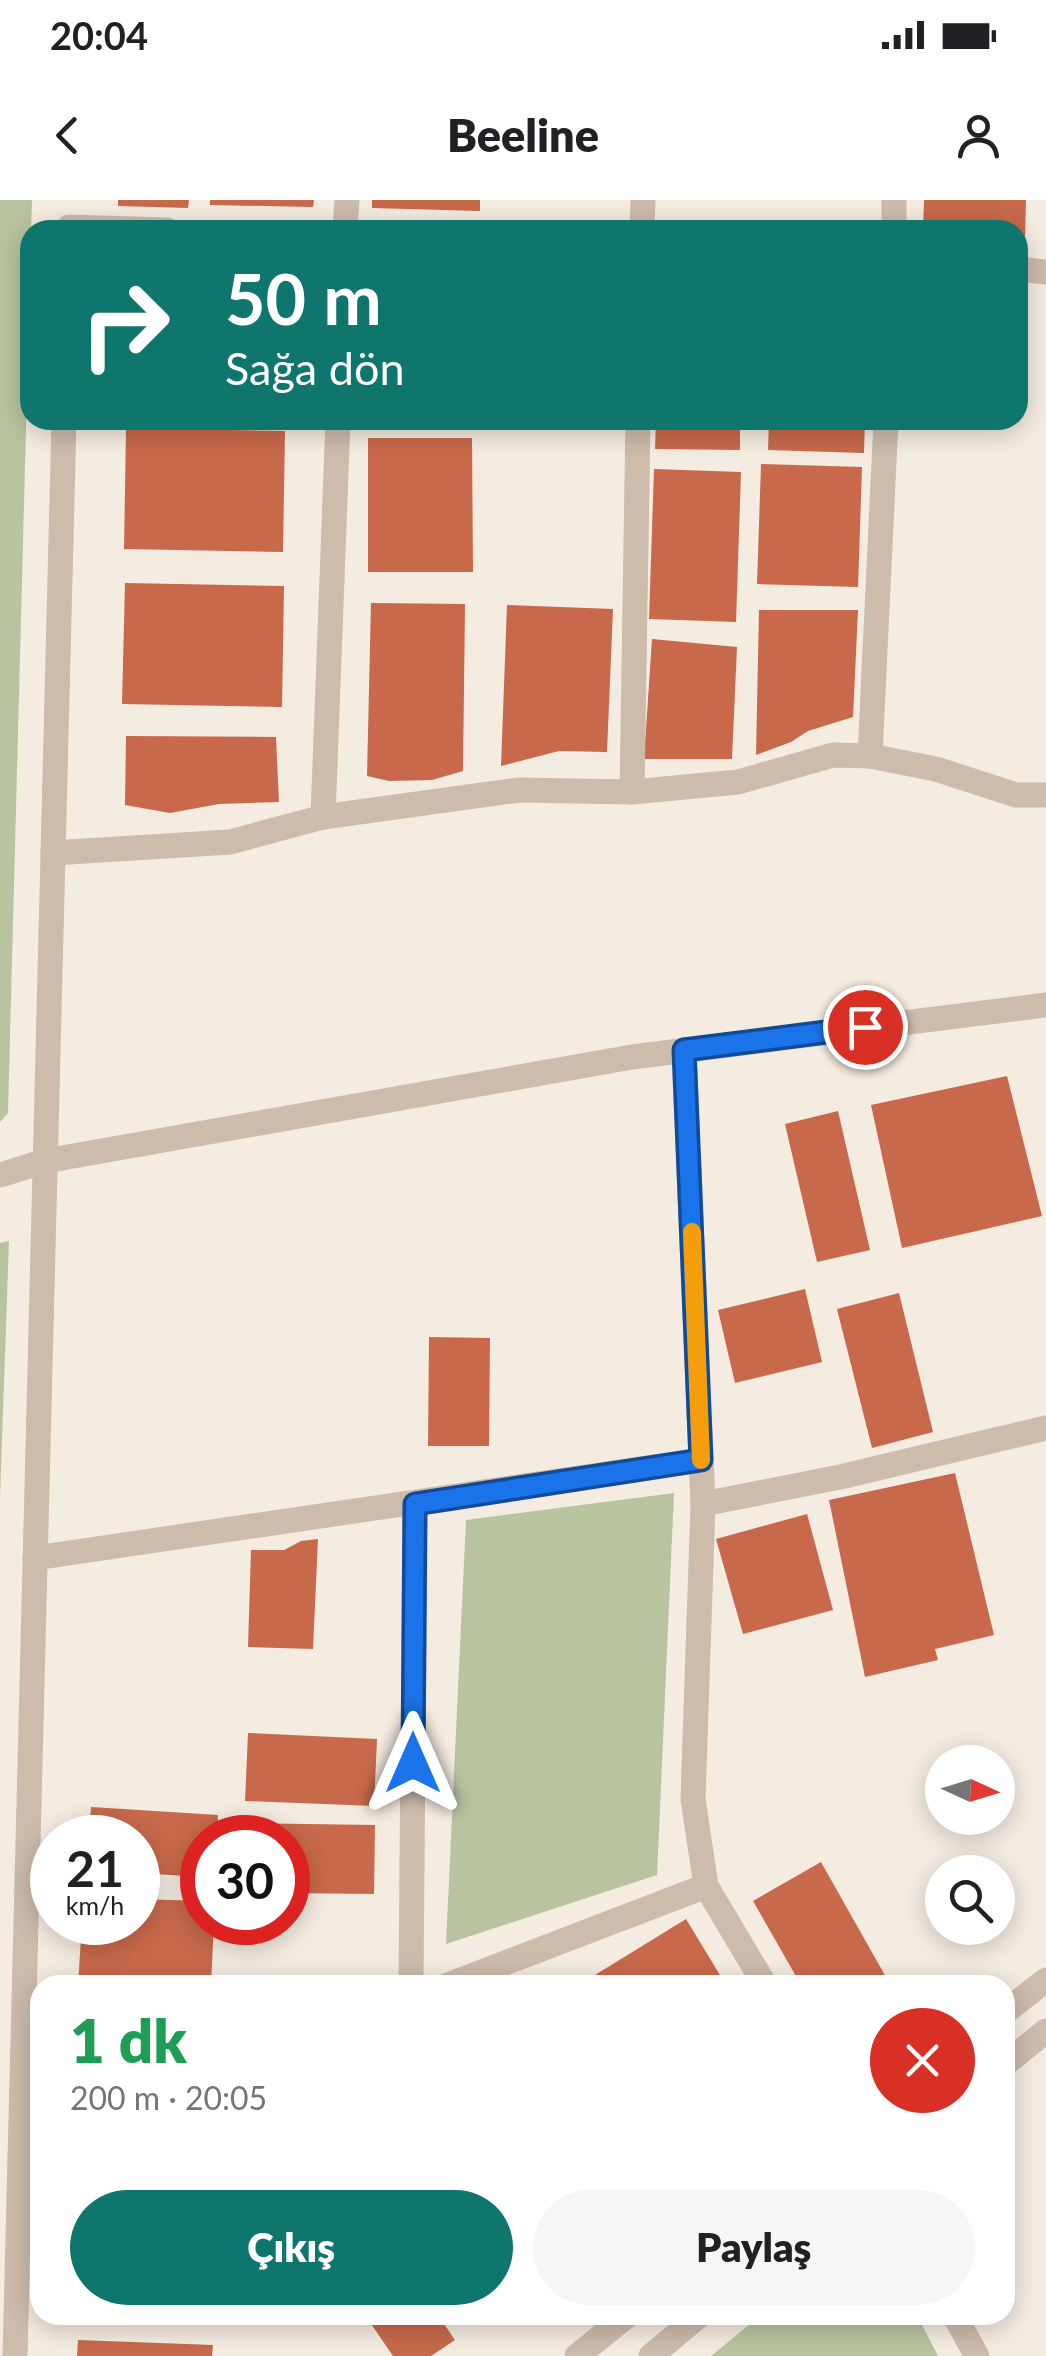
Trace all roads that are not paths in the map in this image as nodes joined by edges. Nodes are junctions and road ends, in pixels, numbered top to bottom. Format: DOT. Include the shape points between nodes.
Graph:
graph roads {
  1 [pos="64,430"];
  2 [pos="338,430"];
  3 [pos="638,430"];
  4 [pos="886,430"];
  5 [pos="870,756"];
  6 [pos="632,792"];
  7 [pos="1046,795"];
  8 [pos="322,817"];
  9 [pos="53,853"];
  10 [pos="1046,1005"];
  11 [pos="684,1050"];
  12 [pos="45,1161"];
  13 [pos="0,1175"];
  14 [pos="1046,1428"];
  15 [pos="701,1460"];
  16 [pos="415,1504"];
  17 [pos="702,1504"];
  18 [pos="34,1558"];
  19 [pos="706,1886"];
  20 [pos="31,1975"];
  21 [pos="411,1975"];
  22 [pos="474,1975"];
  23 [pos="759,1975"];
  24 [pos="1046,1980"];
  25 [pos="1015,2004"];
  26 [pos="1046,2031"];
  27 [pos="1015,2056"];
  28 [pos="30,2141"];
  29 [pos="616,2325"];
  30 [pos="688,2325"];
  31 [pos="960,2325"];
  32 [pos="16,2356"];
  33 [pos="577,2356"];
  34 [pos="651,2356"];
  35 [pos="977,2356"];
  1 -- 9 [label="street"];
  2 -- 8 [label="street"];
  3 -- 6 [label="street"];
  4 -- 5 [label="street"];
  5 -- 6 [label="street" via="834,755 738,782"];
  5 -- 7 [label="street" via="1016,795"];
  6 -- 8 [label="street" via="519,790"];
  8 -- 9 [label="street" via="230,842"];
  9 -- 12 [label="street"];
  10 -- 11 [label="street"];
  11 -- 12 [label="street"];
  11 -- 15 [label="street"];
  12 -- 13 [label="street"];
  12 -- 18 [label="street"];
  14 -- 17 [label="street"];
  15 -- 16 [label="street"];
  15 -- 17 [label="street"];
  16 -- 18 [label="street"];
  16 -- 21 [label="street"];
  17 -- 19 [label="street" via="693,1799"];
  18 -- 20 [label="street"];
  19 -- 22 [label="street"];
  19 -- 23 [label="street"];
  24 -- 25 [label="street"];
  26 -- 27 [label="street"];
  28 -- 32 [label="street"];
  29 -- 33 [label="street"];
  30 -- 34 [label="street"];
  31 -- 35 [label="street"];
}
